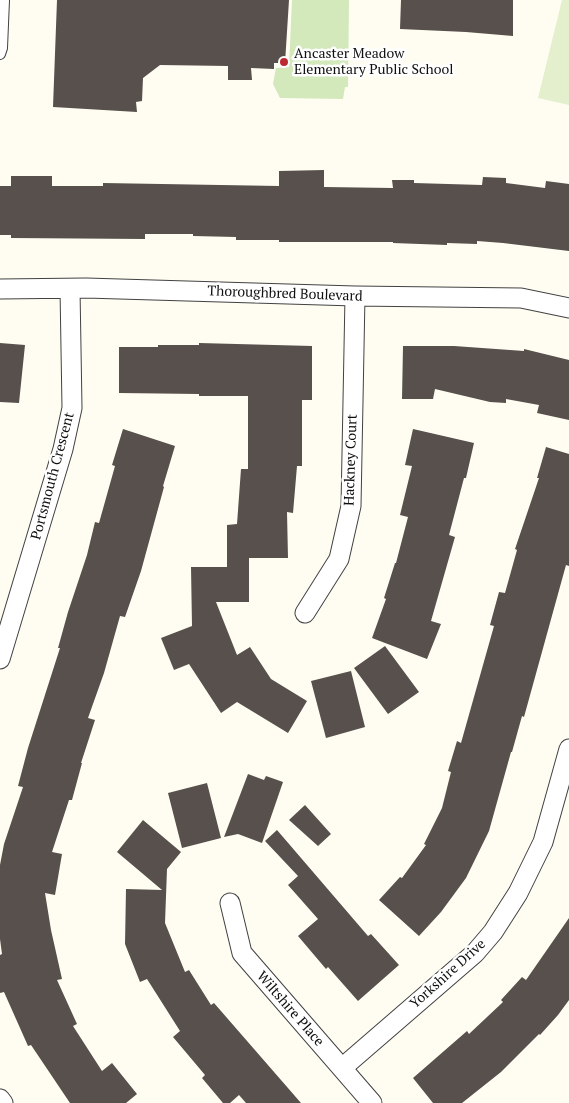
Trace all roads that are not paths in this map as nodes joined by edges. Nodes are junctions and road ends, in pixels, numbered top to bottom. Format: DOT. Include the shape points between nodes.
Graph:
graph roads {
  1 [pos="4,0"];
  2 [pos="0,54"];
  3 [pos="0,289"];
  4 [pos="70,289"];
  5 [pos="355,296"];
  6 [pos="569,308"];
  7 [pos="305,613"];
  8 [pos="0,659"];
  9 [pos="569,749"];
  10 [pos="230,903"];
  11 [pos="342,1068"];
  12 [pos="0,1099"];
  13 [pos="3,1103"];
  14 [pos="372,1103"];
  1 -- 2 [label="lane"];
  3 -- 4 [label="street, Thoroughbred Boulevard"];
  4 -- 5 [label="street, Thoroughbred Boulevard"];
  4 -- 8 [label="street, Portsmouth Crescent" via="72,408 63,449"];
  5 -- 6 [label="street, Thoroughbred Boulevard" via="521,298"];
  5 -- 7 [label="street, Hackney Court" via="351,506 339,559"];
  9 -- 11 [label="street, Yorkshire Drive" via="543,842 518,893 493,932 474,953"];
  10 -- 11 [label="street, Wiltshire Place" via="242,953"];
  11 -- 14 [label="street, Wiltshire Place"];
  12 -- 13 [label="street"];
}
